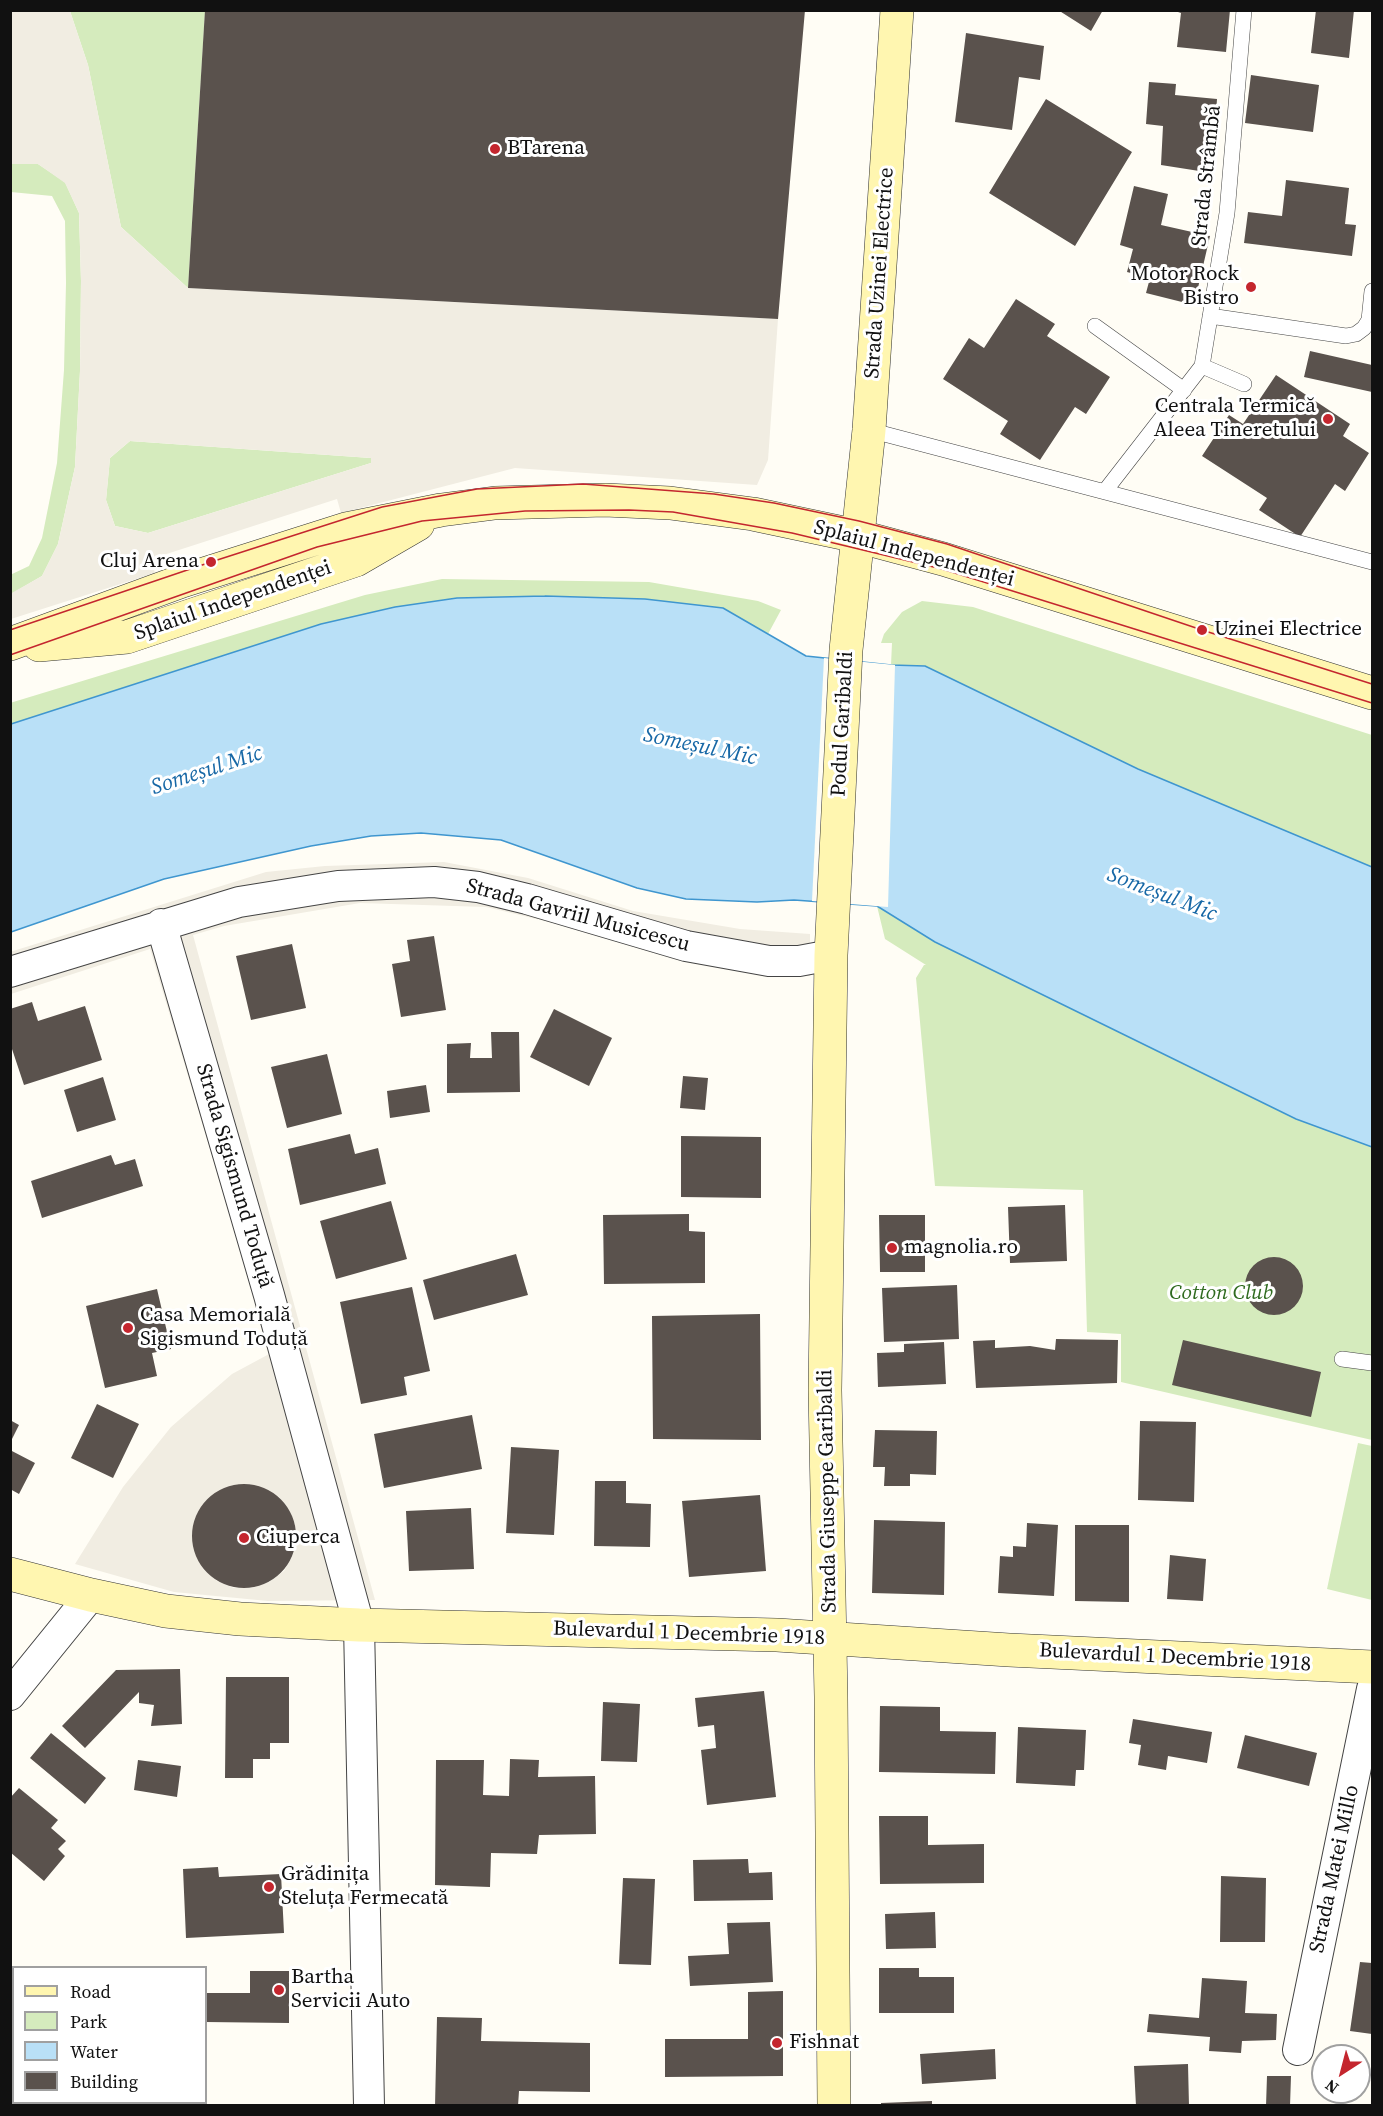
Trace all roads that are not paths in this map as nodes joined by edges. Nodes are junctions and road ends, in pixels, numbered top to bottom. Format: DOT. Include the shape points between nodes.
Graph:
graph roads {
  1 [pos="897,10"];
  2 [pos="1244,10"];
  3 [pos="1372,291"];
  4 [pos="1210,316"];
  5 [pos="1095,326"];
  6 [pos="1202,366"];
  7 [pos="1244,384"];
  8 [pos="1184,390"];
  9 [pos="869,430"];
  10 [pos="1105,491"];
  11 [pos="857,536"];
  12 [pos="1372,562"];
  13 [pos="10,645"];
  14 [pos="1372,693"];
  15 [pos="832,913"];
  16 [pos="161,924"];
  17 [pos="831,955"];
  18 [pos="10,972"];
  19 [pos="1342,1359"];
  20 [pos="1372,1363"];
  21 [pos="10,1574"];
  22 [pos="91,1595"];
  23 [pos="359,1625"];
  24 [pos="830,1638"];
  25 [pos="1372,1667"];
  26 [pos="1372,1689"];
  27 [pos="10,1695"];
  28 [pos="1298,2050"];
  29 [pos="369,2106"];
  30 [pos="834,2106"];
  1 -- 9 [label="main road, Strada Uzinei Electrice"];
  2 -- 4 [label="lane, Strada Strâmbă" via="1227,213"];
  3 -- 4 [label="lane" via="1369,320 1356,334 1346,336"];
  4 -- 6 [label="lane, Strada Strâmbă"];
  5 -- 8 [label="lane"];
  6 -- 7 [label="lane"];
  6 -- 8 [label="lane, Strada Strâmbă"];
  8 -- 10 [label="lane, Strada Strâmbă"];
  9 -- 10 [label="lane"];
  9 -- 11 [label="main road, Strada Uzinei Electrice"];
  10 -- 12 [label="lane"];
  11 -- 13 [label="main road, Splaiul Independenței" via="753,513 670,503 495,503 441,510 356,560 127,638"];
  11 -- 14 [label="main road, Splaiul Independenței" via="943,559"];
  11 -- 15 [label="main road, Podul Garibaldi" via="846,650"];
  15 -- 17 [label="main road, Strada Giuseppe Garibaldi"];
  16 -- 17 [label="street, Strada Gavriil Musicescu" via="239,902 338,886 434,882 527,899 686,946 769,961"];
  16 -- 18 [label="street, Strada Gavriil Musicescu"];
  16 -- 23 [label="street, Strada Sigismund Toduță" via="269,1295"];
  17 -- 24 [label="main road, Strada Giuseppe Garibaldi" via="825,1390"];
  19 -- 20 [label="lane"];
  21 -- 22 [label="main road, Bulevardul 1 Decembrie 1918"];
  22 -- 23 [label="main road, Bulevardul 1 Decembrie 1918" via="166,1611"];
  22 -- 27 [label="street"];
  23 -- 24 [label="main road, Bulevardul 1 Decembrie 1918"];
  23 -- 29 [label="street, Strada Sigismund Toduță"];
  24 -- 25 [label="main road, Bulevardul 1 Decembrie 1918"];
  24 -- 30 [label="main road, Strada Giuseppe Garibaldi"];
  26 -- 28 [label="street, Strada Matei Millo"];
}
